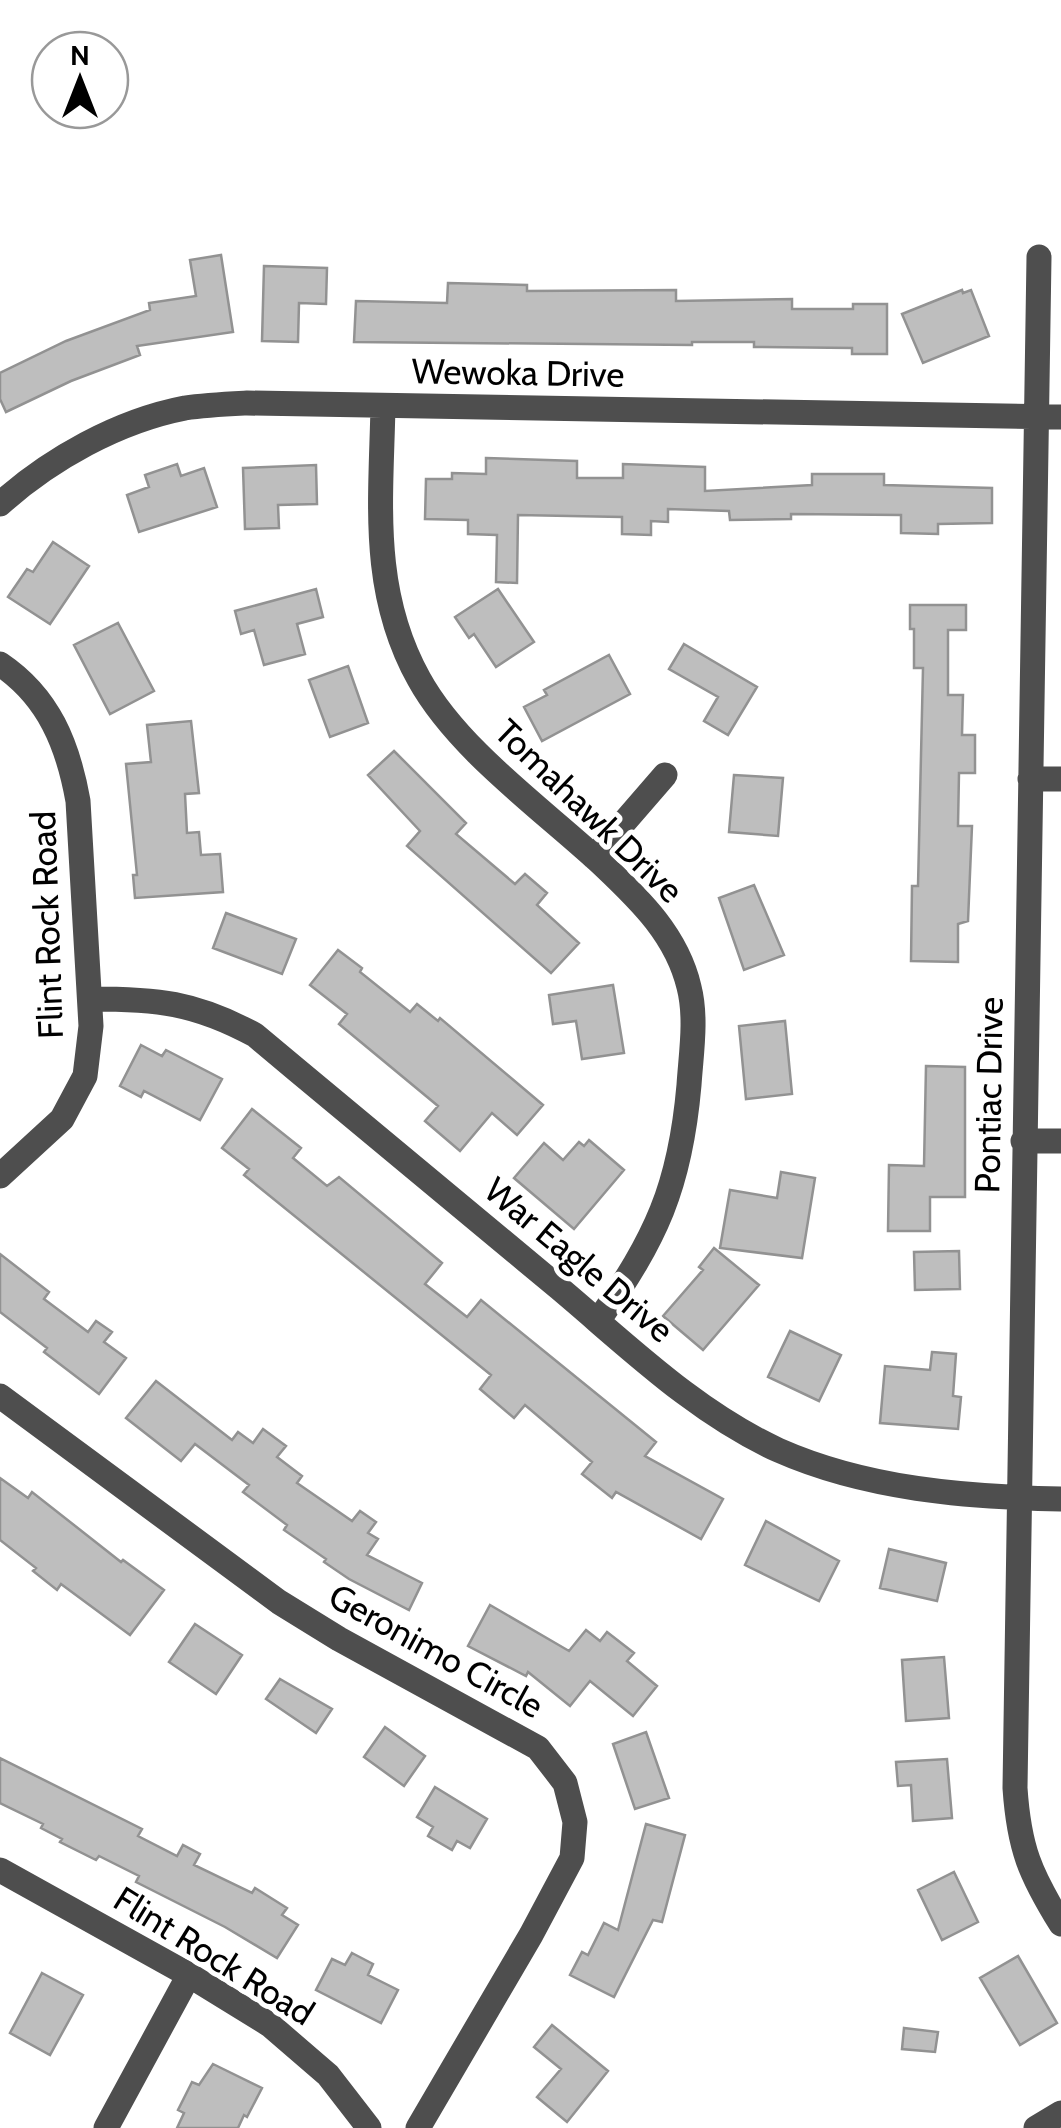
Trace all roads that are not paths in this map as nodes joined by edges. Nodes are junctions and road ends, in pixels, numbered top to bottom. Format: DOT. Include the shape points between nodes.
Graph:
graph roads {
  1 [pos="1038,257"];
  2 [pos="383,406"];
  3 [pos="1049,417"];
  4 [pos="0,504"];
  5 [pos="0,664"];
  6 [pos="664,776"];
  7 [pos="1030,779"];
  8 [pos="1061,779"];
  9 [pos="594,857"];
  10 [pos="90,999"];
  11 [pos="1024,1141"];
  12 [pos="1061,1142"];
  13 [pos="0,1176"];
  14 [pos="598,1321"];
  15 [pos="0,1396"];
  16 [pos="1021,1498"];
  17 [pos="1061,1499"];
  18 [pos="0,1870"];
  19 [pos="1059,1919"];
  20 [pos="189,1975"];
  21 [pos="1061,2113"];
  22 [pos="106,2128"];
  23 [pos="369,2128"];
  24 [pos="418,2128"];
  25 [pos="1036,2128"];
  1 -- 3 [label="street, Pontiac Drive"];
  2 -- 3 [label="street, Wewoka Drive"];
  2 -- 4 [label="street, Wewoka Drive" via="247,403 162,414 65,456"];
  2 -- 9 [label="street, Tomahawk Drive" via="380,537 384,587 400,641 438,709 464,738"];
  3 -- 7 [label="street, Pontiac Drive"];
  5 -- 10 [label="street, Flint Rock Road" via="44,706 72,766"];
  6 -- 9 [label="street"];
  7 -- 8 [label="street"];
  7 -- 11 [label="street, Pontiac Drive"];
  9 -- 14 [label="street, Tomahawk Drive" via="655,916 676,952 693,1010 686,1116 665,1209"];
  10 -- 13 [label="street, Flint Rock Road" via="85,1076 74,1103"];
  10 -- 14 [label="street, War Eagle Drive" via="156,999 223,1018 255,1035"];
  11 -- 12 [label="street"];
  11 -- 16 [label="street, Pontiac Drive"];
  14 -- 16 [label="street, War Eagle Drive" via="691,1397 779,1450 859,1477"];
  15 -- 24 [label="street, Geronimo Circle" via="279,1602 538,1748 566,1783 575,1822 572,1858"];
  16 -- 17 [label="street, War Eagle Drive"];
  16 -- 19 [label="street, Pontiac Drive" via="1018,1824 1031,1874"];
  18 -- 20 [label="street, Flint Rock Road"];
  20 -- 22 [label="street"];
  20 -- 23 [label="street, Flint Rock Road" via="310,2057"];
  21 -- 25 [label="street"];
}
